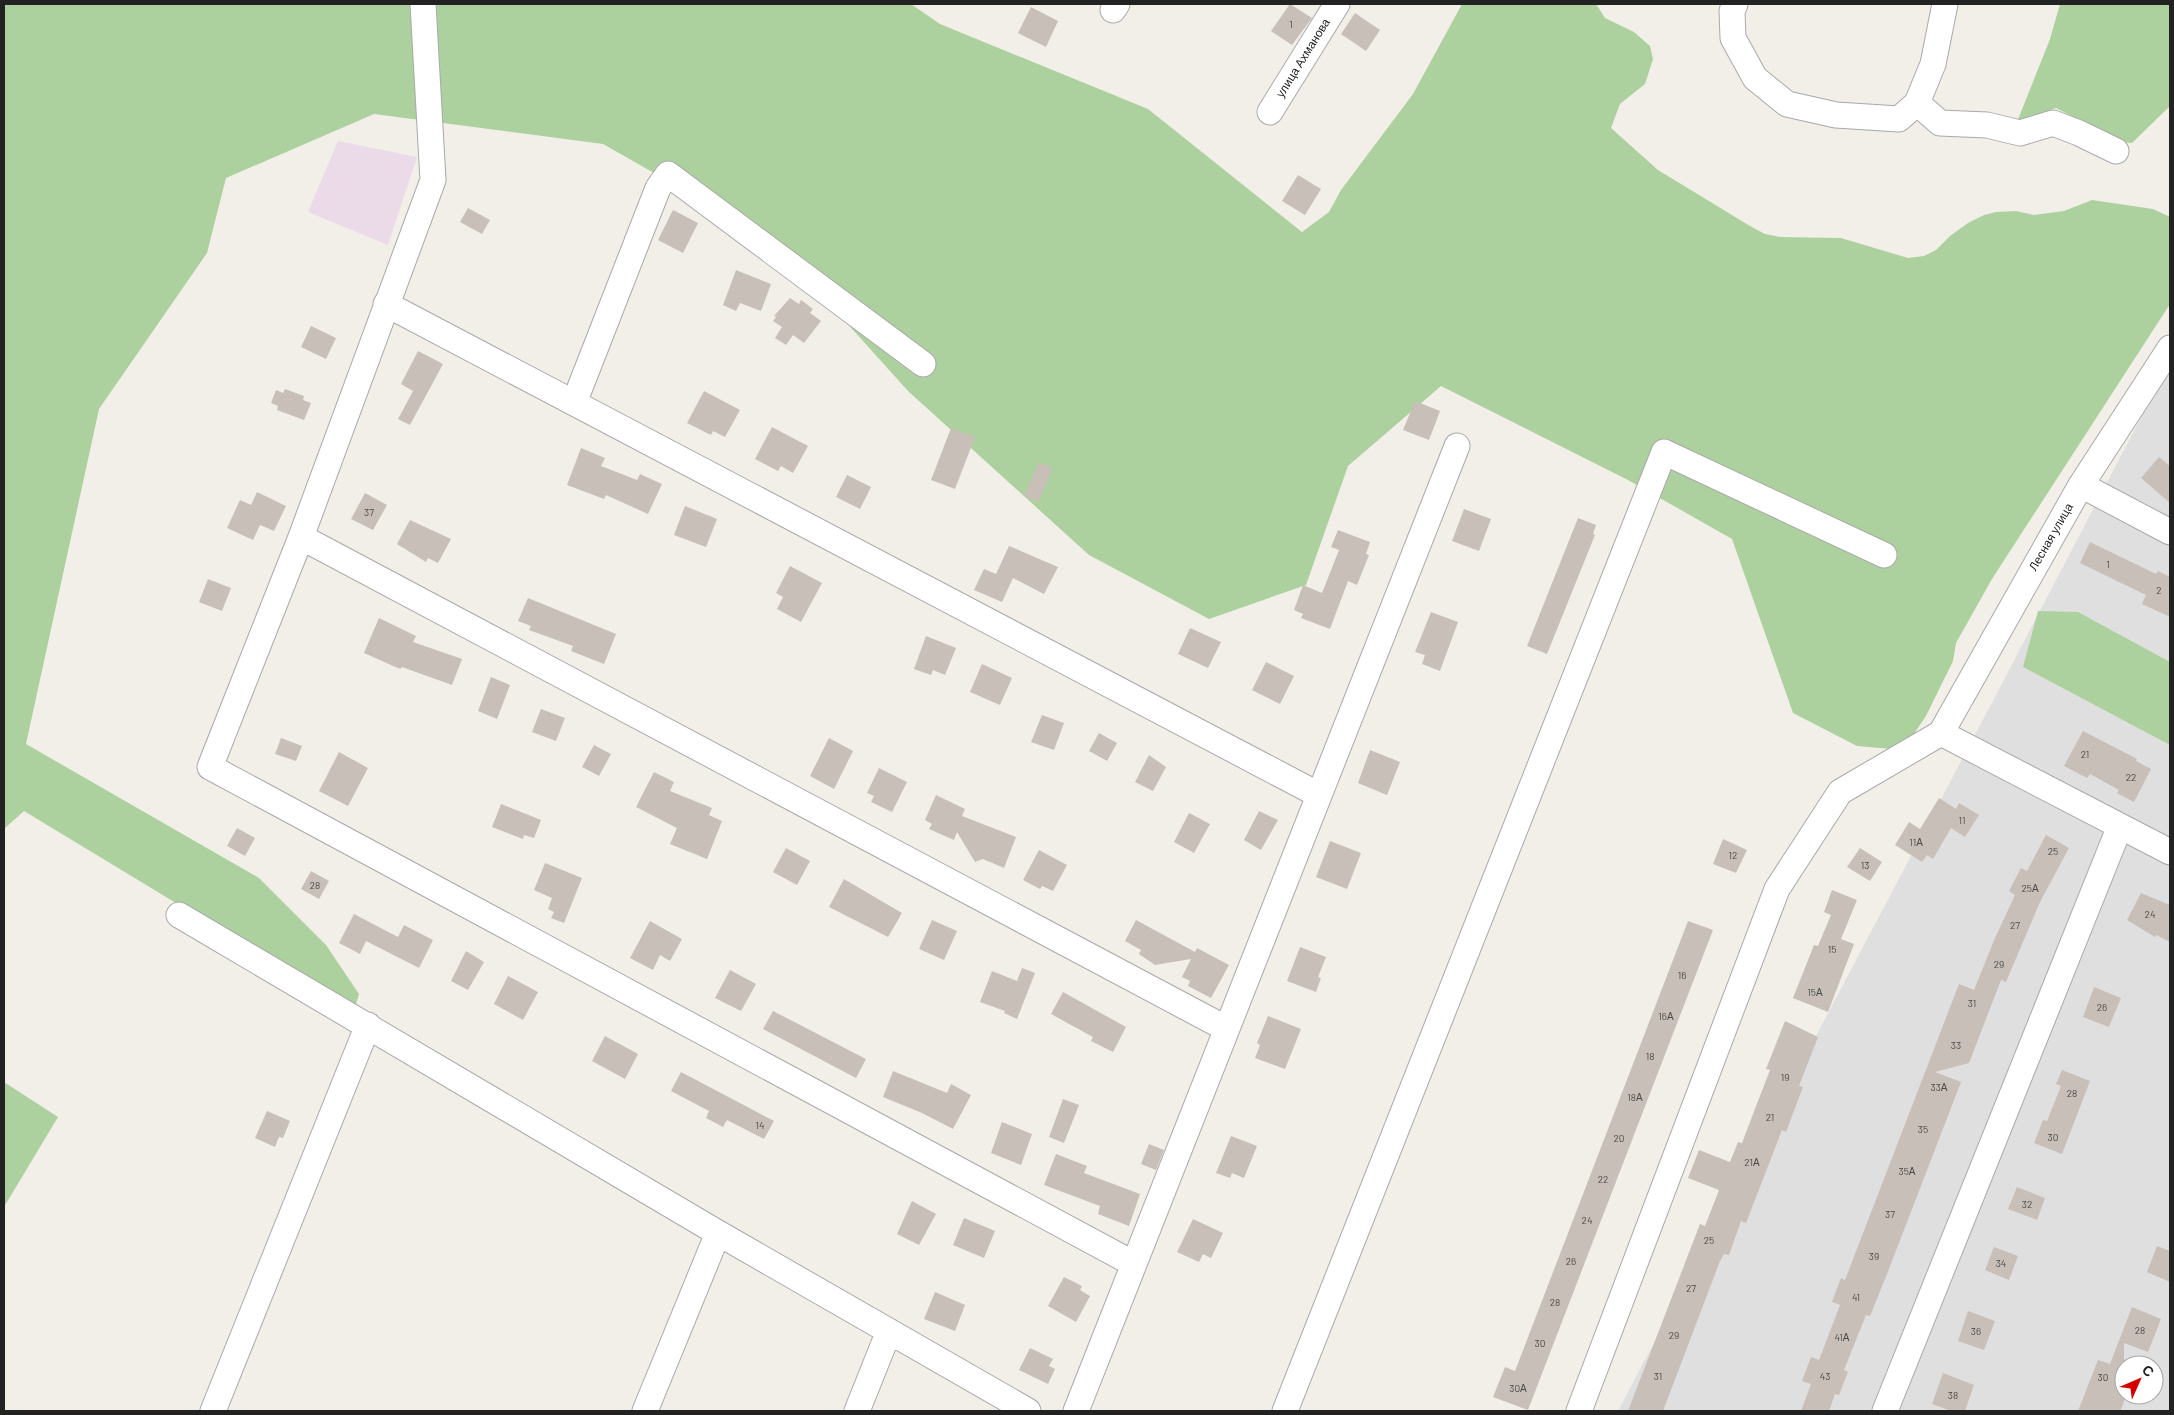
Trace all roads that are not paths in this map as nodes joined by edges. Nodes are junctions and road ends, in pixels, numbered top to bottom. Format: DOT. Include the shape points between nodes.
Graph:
graph roads {
  1 [pos="423,4"];
  2 [pos="1337,4"];
  3 [pos="1735,4"];
  4 [pos="1946,4"];
  5 [pos="1917,103"];
  6 [pos="1270,112"];
  7 [pos="2116,151"];
  8 [pos="386,304"];
  9 [pos="2170,348"];
  10 [pos="923,364"];
  11 [pos="574,403"];
  12 [pos="1457,446"];
  13 [pos="2081,486"];
  14 [pos="2170,532"];
  15 [pos="301,537"];
  16 [pos="1884,555"];
  17 [pos="1941,732"];
  18 [pos="1319,795"];
  19 [pos="2120,826"];
  20 [pos="2170,852"];
  21 [pos="179,915"];
  22 [pos="368,1025"];
  23 [pos="1227,1029"];
  24 [pos="718,1233"];
  25 [pos="1134,1264"];
  26 [pos="889,1331"];
  27 [pos="212,1411"];
  28 [pos="644,1411"];
  29 [pos="857,1411"];
  30 [pos="1028,1411"];
  31 [pos="1076,1411"];
  32 [pos="1285,1411"];
  33 [pos="1579,1411"];
  34 [pos="1885,1411"];
  1 -- 8 [label="street" via="433,180"];
  2 -- 6 [label="street, улица Ахманова"];
  3 -- 5 [label="street" via="1732,11 1733,38 1755,78 1787,104 1836,115 1899,119"];
  4 -- 5 [label="street" via="1933,64"];
  5 -- 7 [label="street" via="1940,123 1987,125 2020,133 2053,123"];
  8 -- 11 [label="street"];
  8 -- 15 [label="street"];
  9 -- 13 [label="street, Лесная улица"];
  10 -- 11 [label="street" via="668,174 658,188"];
  11 -- 18 [label="street"];
  12 -- 18 [label="street"];
  13 -- 14 [label="street"];
  13 -- 17 [label="street, Лесная улица"];
  15 -- 23 [label="street"];
  15 -- 25 [label="street" via="210,767"];
  16 -- 32 [label="street" via="1664,452"];
  17 -- 19 [label="street"];
  17 -- 33 [label="street" via="1840,792 1777,889"];
  18 -- 23 [label="street"];
  19 -- 20 [label="street"];
  19 -- 34 [label="street"];
  21 -- 22 [label="street"];
  22 -- 24 [label="street"];
  22 -- 27 [label="street"];
  23 -- 25 [label="street"];
  24 -- 26 [label="street"];
  24 -- 28 [label="street"];
  25 -- 31 [label="street"];
  26 -- 29 [label="street"];
  26 -- 30 [label="street"];
}
